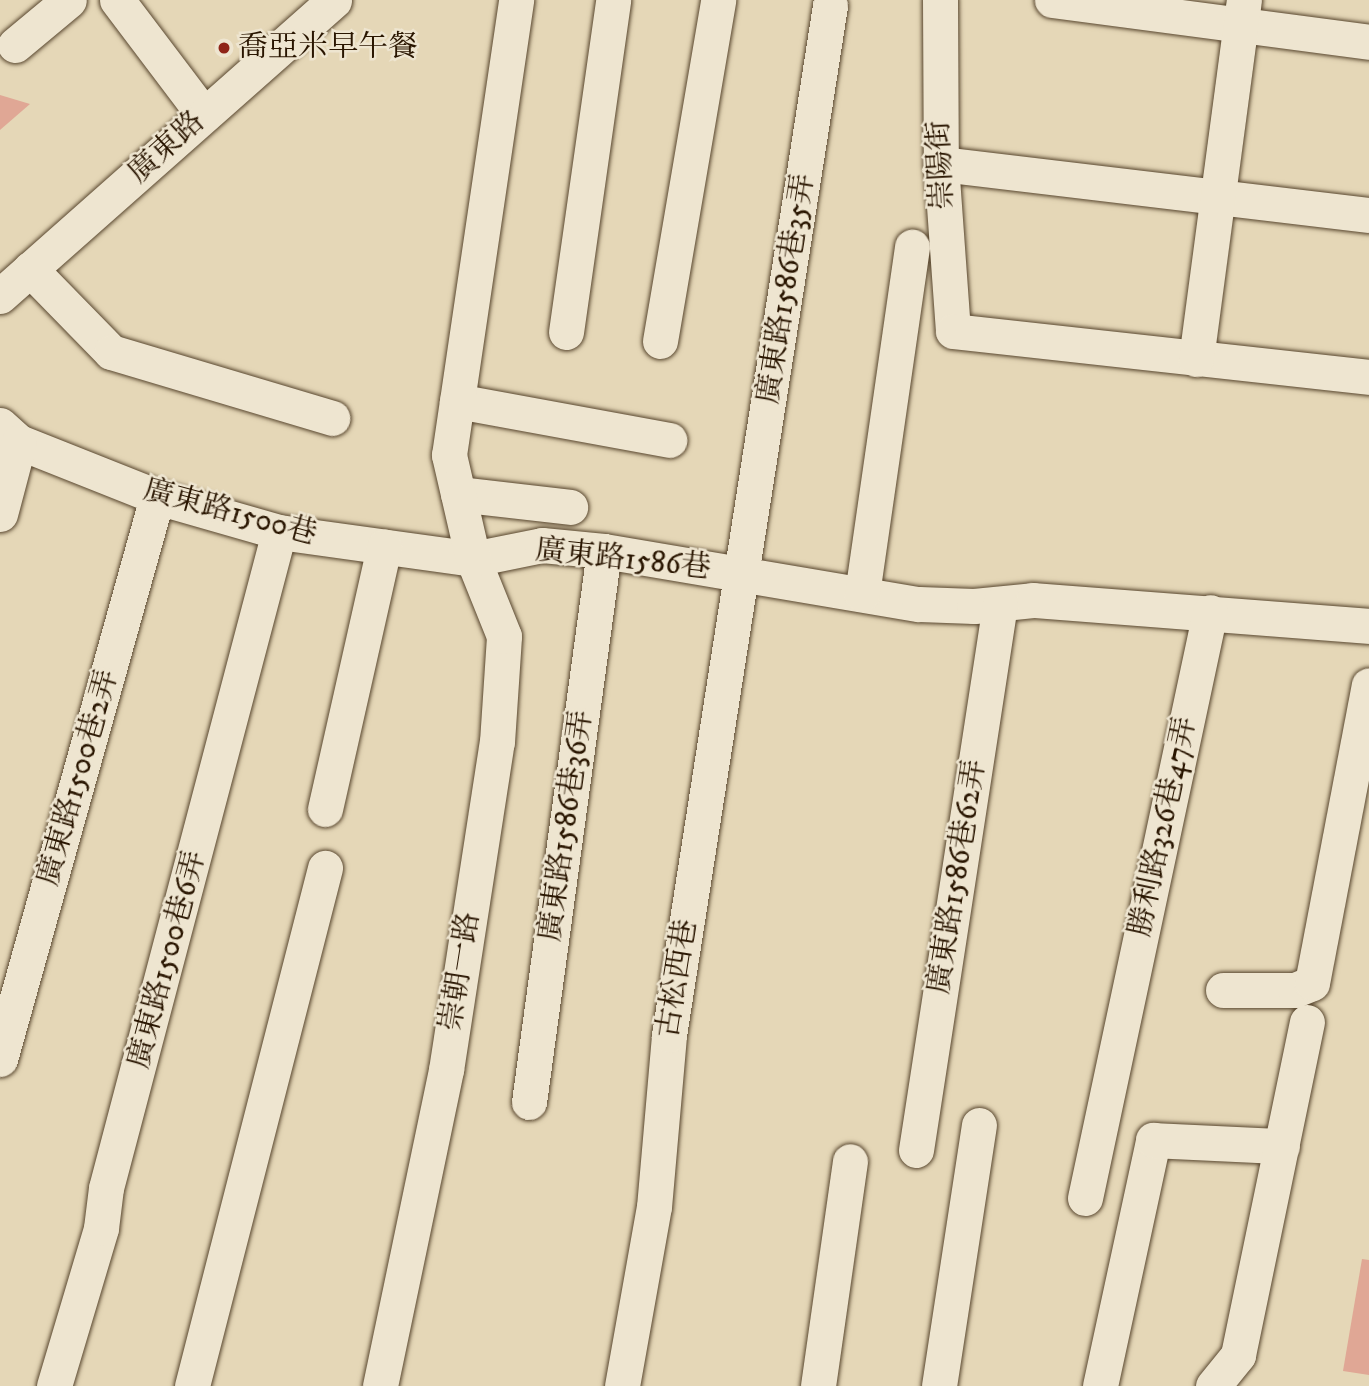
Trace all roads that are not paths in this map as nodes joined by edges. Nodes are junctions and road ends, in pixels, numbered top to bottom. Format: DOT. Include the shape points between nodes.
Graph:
graph roads {
  1 [pos="69,0"];
  2 [pos="117,0"];
  3 [pos="334,0"];
  4 [pos="516,0"];
  5 [pos="613,0"];
  6 [pos="718,0"];
  7 [pos="940,0"];
  8 [pos="1052,0"];
  9 [pos="831,6"];
  10 [pos="1242,12"];
  11 [pos="1369,41"];
  12 [pos="15,45"];
  13 [pos="204,115"];
  14 [pos="941,164"];
  15 [pos="1218,197"];
  16 [pos="1369,215"];
  17 [pos="912,247"];
  18 [pos="30,269"];
  19 [pos="0,296"];
  20 [pos="566,332"];
  21 [pos="660,341"];
  22 [pos="1196,359"];
  23 [pos="1369,376"];
  24 [pos="457,401"];
  25 [pos="332,418"];
  26 [pos="10,433"];
  27 [pos="668,440"];
  28 [pos="458,494"];
  29 [pos="158,497"];
  30 [pos="570,507"];
  31 [pos="0,514"];
  32 [pos="279,533"];
  33 [pos="384,547"];
  34 [pos="604,551"];
  35 [pos="473,559"];
  36 [pos="743,573"];
  37 [pos="862,594"];
  38 [pos="1000,604"];
  39 [pos="1210,612"];
  40 [pos="1369,626"];
  41 [pos="1369,685"];
  42 [pos="325,809"];
  43 [pos="325,868"];
  44 [pos="1223,990"];
  45 [pos="1307,1022"];
  46 [pos="0,1059"];
  47 [pos="529,1102"];
  48 [pos="979,1125"];
  49 [pos="1282,1146"];
  50 [pos="916,1150"];
  51 [pos="849,1161"];
  52 [pos="1085,1198"];
  53 [pos="54,1386"];
  54 [pos="192,1386"];
  55 [pos="380,1386"];
  56 [pos="622,1386"];
  57 [pos="818,1386"];
  58 [pos="939,1386"];
  59 [pos="1100,1386"];
  60 [pos="1213,1386"];
  1 -- 12 [label="street"];
  2 -- 13 [label="street"];
  3 -- 13 [label="street, 廣東路"];
  4 -- 24 [label="street"];
  5 -- 20 [label="street"];
  6 -- 21 [label="street"];
  7 -- 14 [label="street, 崇陽街"];
  8 -- 10 [label="street"];
  9 -- 36 [label="street, 廣東路1586巷35弄"];
  10 -- 11 [label="street"];
  10 -- 15 [label="street"];
  13 -- 18 [label="street, 廣東路"];
  14 -- 15 [label="street"];
  14 -- 22 [label="street, 崇陽街" via="953,331"];
  15 -- 16 [label="street"];
  15 -- 22 [label="street"];
  17 -- 37 [label="street"];
  18 -- 19 [label="street, 廣東路"];
  18 -- 25 [label="street" via="111,352"];
  22 -- 23 [label="street"];
  24 -- 27 [label="street"];
  24 -- 28 [label="street" via="449,455"];
  26 -- 29 [label="street, 廣東路1500巷"];
  26 -- 31 [label="street"];
  28 -- 30 [label="street"];
  28 -- 35 [label="street"];
  29 -- 32 [label="street, 廣東路1500巷"];
  29 -- 46 [label="street, 廣東路1500巷2弄"];
  32 -- 33 [label="street, 廣東路1500巷"];
  32 -- 53 [label="street, 廣東路1500巷6弄" via="106,1188 102,1228"];
  33 -- 35 [label="street, 廣東路1500巷"];
  33 -- 42 [label="street"];
  34 -- 35 [label="street, 廣東路1586巷" via="542,545"];
  34 -- 36 [label="street, 廣東路1586巷"];
  34 -- 47 [label="street, 廣東路1586巷36弄"];
  35 -- 55 [label="street, 崇朝一路" via="504,636 497,742 446,1070"];
  36 -- 37 [label="street, 廣東路1586巷"];
  36 -- 56 [label="street, 古松西巷" via="669,1035 654,1208"];
  37 -- 38 [label="street, 廣東路1586巷" via="919,604"];
  38 -- 39 [label="street, 廣東路1586巷" via="1033,600"];
  38 -- 50 [label="street, 廣東路1586巷62弄"];
  39 -- 40 [label="street"];
  39 -- 52 [label="street, 勝利路326巷47弄"];
  41 -- 44 [label="street" via="1312,983 1294,990"];
  43 -- 54 [label="street"];
  45 -- 49 [label="street"];
  48 -- 58 [label="street"];
  49 -- 59 [label="street" via="1153,1140"];
  49 -- 60 [label="street" via="1237,1355"];
  51 -- 57 [label="street"];
}
